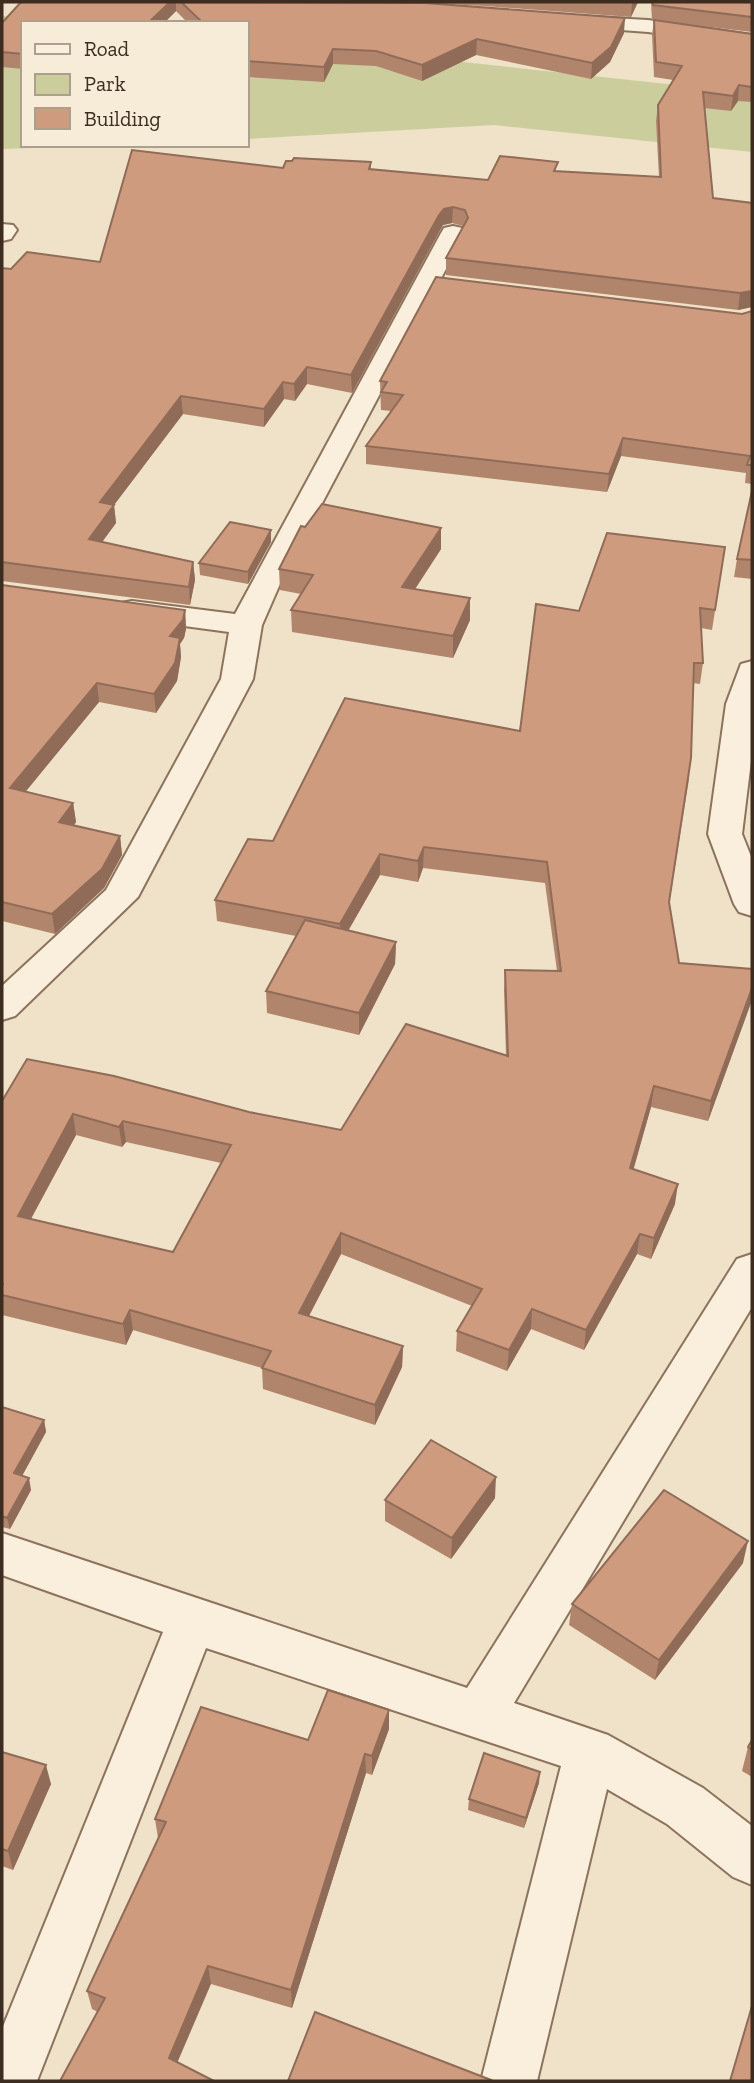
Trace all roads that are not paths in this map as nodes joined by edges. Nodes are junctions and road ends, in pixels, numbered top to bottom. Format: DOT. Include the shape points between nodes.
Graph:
graph roads {
  1 [pos="555,21"];
  2 [pos="752,41"];
  3 [pos="453,233"];
  4 [pos="97,605"];
  5 [pos="246,625"];
  6 [pos="752,671"];
  7 [pos="752,904"];
  8 [pos="2,1007"];
  9 [pos="752,1271"];
  10 [pos="2,1554"];
  11 [pos="192,1621"];
  12 [pos="478,1716"];
  13 [pos="590,1752"];
  14 [pos="752,1859"];
  15 [pos="9,2081"];
  16 [pos="509,2081"];
  1 -- 2 [label="street" via="648,26"];
  3 -- 5 [label="street" via="442,285 268,577"];
  4 -- 5 [label="street"];
  5 -- 8 [label="street" via="237,679 120,897"];
  6 -- 7 [label="street" via="742,704 725,834"];
  9 -- 12 [label="street"];
  10 -- 11 [label="street"];
  11 -- 12 [label="street"];
  11 -- 15 [label="street"];
  12 -- 13 [label="street"];
  13 -- 14 [label="street" via="685,1806"];
  13 -- 16 [label="street"];
}
